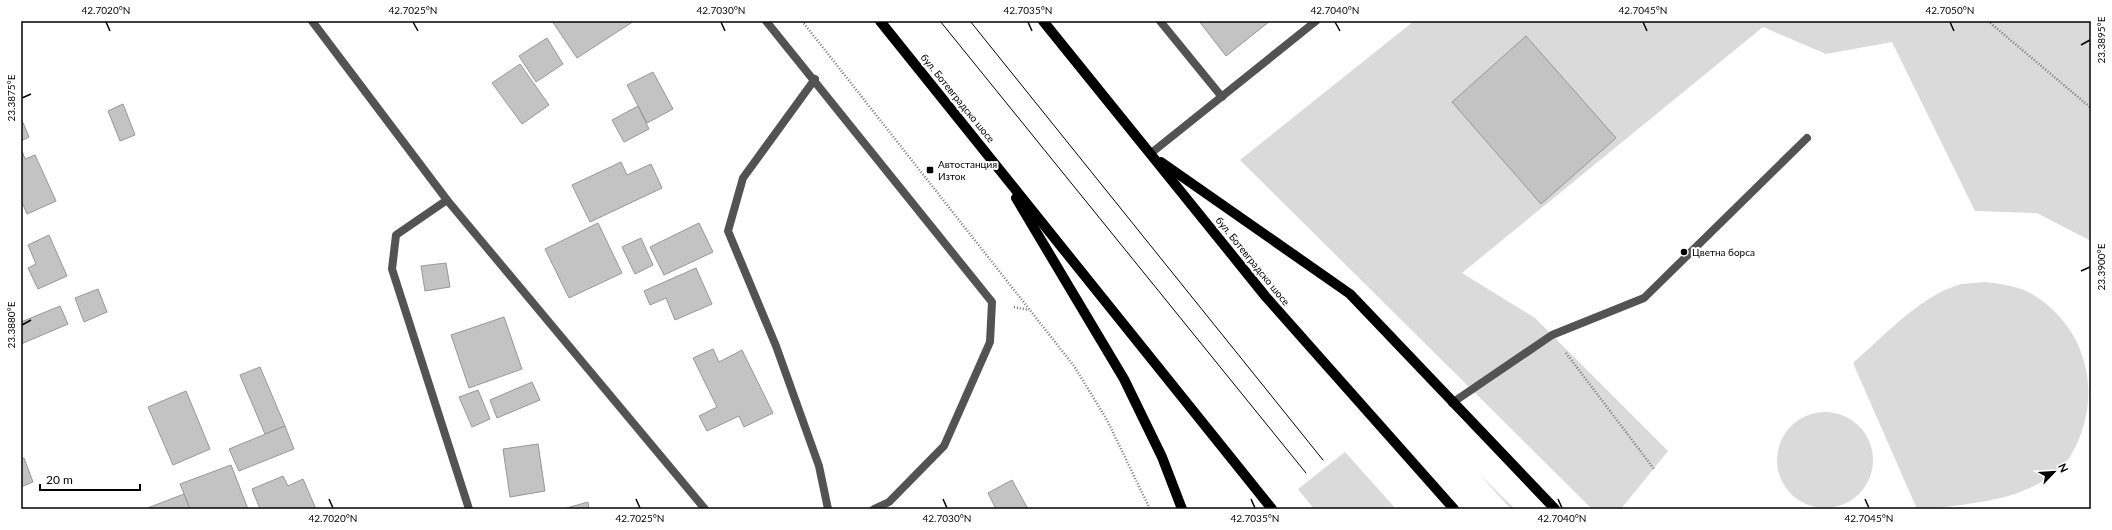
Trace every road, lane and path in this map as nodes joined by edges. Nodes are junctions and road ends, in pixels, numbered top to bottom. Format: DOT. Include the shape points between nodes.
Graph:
graph roads {
  1 [pos="312,21"];
  2 [pos="766,21"];
  3 [pos="880,21"];
  4 [pos="1043,21"];
  5 [pos="1160,21"];
  6 [pos="1316,21"];
  7 [pos="1988,21"];
  8 [pos="814,79"];
  9 [pos="1222,97"];
  10 [pos="2091,108"];
  11 [pos="1807,138"];
  12 [pos="1150,154"];
  13 [pos="996,165"];
  14 [pos="447,200"];
  15 [pos="1570,358"];
  16 [pos="1452,403"];
  17 [pos="1654,469"];
  18 [pos="469,509"];
  19 [pos="705,509"];
  20 [pos="828,509"];
  21 [pos="874,509"];
  22 [pos="1182,509"];
  23 [pos="1272,509"];
  24 [pos="1454,509"];
  25 [pos="1555,509"];
  1 -- 14 [label="street"];
  2 -- 8 [label="street"];
  3 -- 13 [label="main road, бул. Ботевградско шосе"];
  4 -- 12 [label="main road, бул. Ботевградско шосе"];
  5 -- 9 [label="street"];
  6 -- 9 [label="street"];
  7 -- 10 [label="path"];
  8 -- 20 [label="street" via="743,178 728,231 776,346 819,466"];
  8 -- 21 [label="street" via="992,302 990,342 944,446 889,502"];
  9 -- 12 [label="street"];
  11 -- 16 [label="street" via="1644,298 1552,336"];
  12 -- 16 [label="main road" via="1350,294"];
  12 -- 24 [label="main road, бул. Ботевградско шосе" via="1266,297"];
  13 -- 22 [label="main road" via="1124,379 1162,457"];
  13 -- 23 [label="main road, бул. Ботевградско шосе"];
  14 -- 18 [label="street" via="396,235 392,269"];
  14 -- 19 [label="street"];
  15 -- 17 [label="path"];
  16 -- 25 [label="main road"];
}
